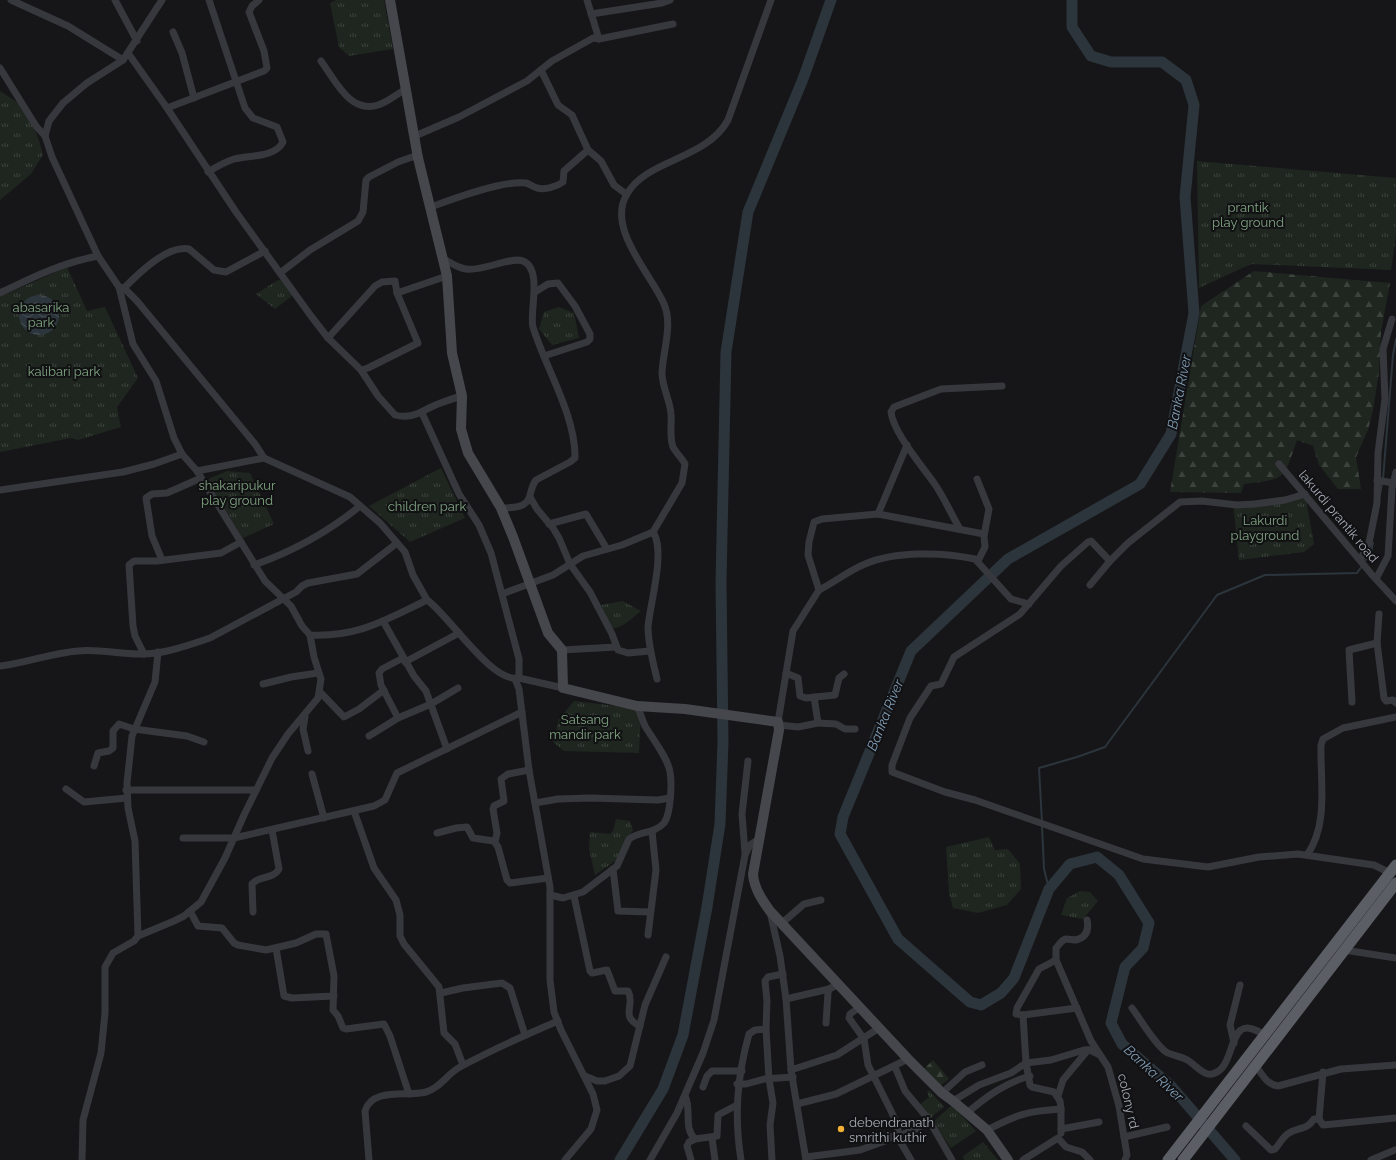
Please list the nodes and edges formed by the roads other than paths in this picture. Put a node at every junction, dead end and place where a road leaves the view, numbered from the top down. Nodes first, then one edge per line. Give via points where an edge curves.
1 (11, 0) edge
2 (115, 0) edge
3 (162, 0) edge
4 (209, 0) edge
5 (259, 0) edge
6 (390, 0) edge
7 (587, 0) edge
8 (670, 0) edge
9 (771, 0) edge
10 (591, 14) junction
11 (673, 24) dead end
12 (173, 32) dead end
13 (599, 38) junction
14 (137, 40) junction
15 (128, 53) junction
16 (123, 60) junction
17 (321, 61) dead end
18 (0, 68) edge
19 (541, 70) junction
20 (236, 82) junction
21 (406, 89) junction
22 (194, 98) junction
23 (167, 108) junction
24 (45, 136) junction
25 (415, 136) junction
26 (588, 150) junction
27 (418, 155) junction
28 (208, 172) junction
29 (626, 194) junction
30 (431, 207) junction
31 (265, 251) junction
32 (98, 256) junction
33 (444, 259) junction
34 (280, 273) junction
35 (448, 276) junction
36 (122, 288) junction
37 (534, 292) junction
38 (0, 293) edge
39 (397, 293) junction
40 (1392, 319) dead end
41 (328, 338) junction
42 (544, 356) junction
43 (361, 370) junction
44 (1002, 386) dead end
45 (462, 396) junction
46 (422, 413) junction
47 (908, 445) junction
48 (182, 454) junction
49 (264, 458) junction
50 (1279, 464) dead end
51 (197, 471) junction
52 (1396, 472) edge
53 (201, 478) junction
54 (977, 478) dead end
55 (1385, 481) junction
56 (0, 490) edge
57 (1305, 494) junction
58 (530, 497) junction
59 (360, 506) junction
60 (501, 508) junction
61 (878, 514) junction
62 (549, 524) junction
63 (960, 529) junction
64 (653, 532) junction
65 (984, 534) junction
66 (242, 542) junction
67 (397, 543) junction
68 (607, 550) junction
69 (162, 560) junction
70 (980, 561) junction
71 (1110, 561) junction
72 (1361, 561) junction
73 (570, 564) junction
74 (254, 565) junction
75 (1376, 579) junction
76 (529, 583) junction
77 (1090, 585) dead end
78 (819, 590) junction
79 (502, 594) junction
80 (283, 598) junction
81 (427, 600) junction
82 (1396, 601) edge
83 (1029, 604) junction
84 (1379, 614) dead end
85 (383, 622) junction
86 (459, 634) junction
87 (310, 635) junction
88 (1377, 643) junction
89 (616, 647) junction
90 (562, 650) junction
91 (158, 652) junction
92 (650, 652) junction
93 (144, 654) junction
94 (404, 660) junction
95 (0, 666) edge
96 (318, 673) junction
97 (786, 673) junction
98 (844, 674) dead end
99 (517, 679) junction
100 (657, 679) dead end
101 (263, 684) dead end
102 (458, 688) dead end
103 (563, 688) junction
104 (384, 690) junction
105 (320, 692) junction
106 (814, 697) junction
107 (1352, 702) dead end
108 (1396, 703) edge
109 (431, 704) junction
110 (637, 706) junction
111 (522, 712) junction
112 (306, 714) junction
113 (1396, 717) edge
114 (398, 718) junction
115 (818, 723) junction
116 (778, 724) junction
117 (134, 729) junction
118 (855, 729) dead end
119 (369, 736) dead end
120 (204, 742) dead end
121 (447, 749) junction
122 (308, 751) dead end
123 (748, 761) dead end
124 (94, 766) dead end
125 (529, 770) junction
126 (312, 774) dead end
127 (66, 789) dead end
128 (126, 790) junction
129 (256, 790) junction
130 (127, 798) junction
131 (670, 798) junction
132 (535, 803) junction
133 (354, 811) junction
134 (324, 818) junction
135 (272, 830) junction
136 (652, 831) junction
137 (437, 833) dead end
138 (183, 838) dead end
139 (234, 838) junction
140 (759, 839) junction
141 (495, 842) junction
142 (745, 855) junction
143 (1307, 855) junction
144 (1393, 869) edge
145 (613, 870) junction
146 (548, 878) junction
147 (1396, 884) edge
148 (550, 896) junction
149 (574, 896) junction
150 (821, 900) dead end
151 (190, 911) junction
152 (770, 911) junction
153 (253, 912) dead end
154 (650, 912) junction
155 (1087, 920) dead end
156 (782, 923) junction
157 (648, 935) dead end
158 (138, 936) junction
159 (276, 948) junction
160 (1344, 950) junction
161 (666, 957) dead end
162 (1396, 958) edge
163 (1056, 960) junction
164 (783, 974) junction
165 (839, 984) junction
166 (1240, 985) dead end
167 (829, 989) junction
168 (441, 993) junction
169 (334, 996) junction
170 (786, 999) junction
171 (860, 1007) junction
172 (1077, 1008) junction
173 (1132, 1008) dead end
174 (1022, 1015) junction
175 (558, 1021) junction
176 (826, 1023) dead end
177 (640, 1026) junction
178 (880, 1028) junction
179 (766, 1029) junction
180 (1264, 1034) junction
181 (525, 1035) junction
182 (864, 1039) junction
183 (1234, 1043) junction
184 (1088, 1050) junction
185 (1098, 1054) junction
186 (908, 1059) junction
187 (1026, 1063) junction
188 (463, 1065) junction
189 (982, 1065) dead end
190 (1396, 1065) edge
191 (1256, 1066) junction
192 (895, 1067) junction
193 (742, 1071) junction
194 (1323, 1072) junction
195 (792, 1073) junction
196 (585, 1076) junction
197 (873, 1076) junction
198 (1030, 1076) junction
199 (769, 1079) junction
200 (737, 1084) junction
201 (703, 1087) dead end
202 (942, 1093) junction
203 (409, 1094) junction
204 (685, 1096) junction
205 (1058, 1096) junction
206 (953, 1101) junction
207 (798, 1104) junction
208 (737, 1105) junction
209 (1061, 1109) junction
210 (967, 1113) junction
211 (1396, 1118) edge
212 (1319, 1119) junction
213 (929, 1120) junction
214 (1099, 1122) dead end
215 (1167, 1126) dead end
216 (1246, 1126) dead end
217 (1062, 1129) junction
218 (987, 1130) junction
219 (898, 1135) junction
220 (1124, 1137) junction
221 (712, 1138) junction
222 (695, 1139) junction
223 (1060, 1140) junction
224 (1395, 1150) dead end
225 (807, 1157) edge
226 (1170, 1157) edge
227 (82, 1160) edge
228 (369, 1160) edge
229 (565, 1160) edge
230 (650, 1160) edge
231 (691, 1160) edge
232 (715, 1160) edge
233 (742, 1160) edge
234 (772, 1160) edge
235 (911, 1160) edge
236 (952, 1160) edge
237 (1008, 1160) edge
238 (1023, 1160) edge
239 (1090, 1160) edge
240 (1125, 1160) edge
241 (1183, 1160) edge
242 (1371, 1160) edge

1 - 16 street via 68,26
2 - 14 street
3 - 14 street
4 - 20 street
5 - 20 street via 249,12 264,51 267,68 261,74
6 - 21 main road
7 - 10 street
8 - 10 street
9 - 29 street via 722,130 710,142 649,173
10 - 13 street
11 - 13 street
12 - 22 street via 182,53
13 - 19 street via 593,38
14 - 15 street
15 - 16 street
15 - 23 street
16 - 24 street via 87,82 63,103 49,121
17 - 21 street via 349,99 366,107 379,105
18 - 24 street
19 - 25 street via 527,81 459,117
19 - 26 street via 558,105 572,115
20 - 22 street
20 - 28 street via 248,114 277,127 282,146 258,157 236,159
21 - 25 main road
22 - 23 street
23 - 28 street
24 - 32 street via 52,157
25 - 27 main road
26 - 29 street via 601,161 614,185
26 - 30 street via 564,171 563,182 552,187 539,189 526,183 505,186 481,190
27 - 30 main road
27 - 34 street via 369,177 366,180 363,212 358,221 310,250
28 - 31 street
29 - 64 street via 622,220 625,232 666,312 668,323 663,385 670,408 673,447 686,469 682,483
30 - 33 main road
31 - 34 street
31 - 36 street via 226,272 214,270 189,249 179,249 143,269
32 - 36 street
32 - 38 street via 46,271
33 - 35 main road
33 - 37 street via 456,266 471,269 524,261 531,274
34 - 41 street
35 - 39 street
35 - 45 main road via 452,353
36 - 48 street via 133,344 156,381 174,438
36 - 49 street via 137,301
37 - 42 street via 532,324
37 - 42 street via 548,284 558,283 575,306 590,334 587,342
39 - 41 street via 395,281 382,282 375,286
39 - 43 street via 418,343
40 - 55 street via 1383,349 1385,399 1378,453
41 - 43 street
42 - 58 street via 574,436 575,458 536,480
43 - 46 street via 378,396 395,415 409,417
44 - 47 street via 941,389 894,407 892,417
45 - 46 street via 436,404
45 - 60 main road via 461,429 468,453
46 - 79 street via 459,494 485,537
47 - 61 street
47 - 63 street via 934,483
48 - 51 street
48 - 56 street via 123,472
49 - 51 street
49 - 59 street via 350,498
50 - 57 street, lakurdi prantik road
51 - 53 street
52 - 55 street
53 - 66 street
53 - 69 street via 167,493 152,494 146,498 152,536
54 - 65 street via 989,509
55 - 72 street
55 - 75 street via 1388,556
57 - 71 street via 1255,504 1180,502
57 - 72 street, lakurdi prantik road
58 - 60 street via 523,505
58 - 62 street
59 - 67 street via 380,523
59 - 74 street via 327,532 281,555
60 - 76 main road
61 - 63 street
61 - 78 street via 814,522 808,550
62 - 68 street via 586,514
62 - 73 street via 559,538
63 - 65 street
64 - 68 street
64 - 92 street via 658,544 648,626
65 - 70 street via 985,547
66 - 69 street via 221,553
66 - 74 street
67 - 80 street via 357,574 308,583
67 - 81 street via 408,558 413,575
68 - 73 street via 583,556
69 - 93 street via 134,561 128,565 133,626
70 - 78 street via 936,554 888,558 865,564
70 - 83 street via 1011,599
71 - 77 street
71 - 83 street via 1091,541 1088,542 1061,566
72 - 75 street, lakurdi prantik road
73 - 76 street via 553,575
73 - 89 street via 590,592
74 - 80 street via 265,581
75 - 82 street, lakurdi prantik road
76 - 79 street
76 - 90 main road via 548,633
78 - 97 street via 793,631
79 - 99 street via 519,659
80 - 87 street
80 - 91 street via 210,638
81 - 85 street
81 - 86 street
83 - 143 street via 1012,620 954,657 943,682 930,686 915,709 892,769 895,774 1150,860 1208,867 1279,854
84 - 88 street
85 - 87 street via 359,631
85 - 94 street
86 - 94 street
86 - 99 street via 501,674
87 - 96 street
88 - 107 street via 1349,650
88 - 108 street via 1384,698
89 - 90 street
89 - 92 street via 622,653
90 - 103 main road
91 - 93 street
91 - 117 street via 155,682
92 - 100 street
93 - 95 street via 80,651 58,653
94 - 104 street via 379,671
94 - 109 street via 426,691
96 - 101 street
96 - 105 street via 321,679
97 - 106 street via 798,678 800,696
97 - 116 street
98 - 106 street via 839,678 835,694
99 - 103 street
99 - 111 street
102 - 109 street
103 - 110 main road
104 - 105 street via 344,717
104 - 114 street
105 - 112 street
106 - 115 street
109 - 114 street
109 - 121 street
110 - 116 main road via 685,708
110 - 131 street via 670,771
111 - 121 street
111 - 125 street
112 - 122 street via 303,729
112 - 129 street via 288,734 272,758
113 - 143 street via 1343,728 1323,739 1320,820 1314,845
114 - 119 street
115 - 116 street via 798,727
115 - 118 street
116 - 140 main road
117 - 120 street via 187,736
117 - 124 street via 123,724 117,725 113,748 98,753
117 - 128 street
121 - 133 street via 397,773 387,796 381,802
123 - 142 street via 742,814
125 - 132 street
125 - 141 street via 508,774 501,779 504,801 493,809 497,833
126 - 134 street
127 - 130 street via 84,802
128 - 129 street
128 - 130 street
129 - 139 street
130 - 158 street via 135,841
131 - 132 street via 558,799
131 - 136 street via 667,819
132 - 146 street
133 - 134 street
133 - 168 street via 374,868 396,900 400,915 400,936
134 - 135 street
135 - 139 street
135 - 153 street via 279,869 277,873 252,884
136 - 145 street via 628,839 621,860
136 - 154 street via 656,870
137 - 141 street via 467,827 473,838 491,839
138 - 139 street
139 - 151 street via 201,902
140 - 142 street via 750,845
140 - 152 main road via 753,880
141 - 146 street via 510,883
142 - 204 street via 714,1020
143 - 144 street
144 - 180 highway
145 - 149 street
145 - 154 street via 618,911
146 - 148 street
147 - 160 highway
148 - 149 street
148 - 175 street via 550,980 554,1012
149 - 177 street via 590,971 592,973 607,970 615,991 628,991 630,1019
150 - 156 street via 804,904
151 - 158 street via 174,921
151 - 159 street via 198,926 222,928 238,945 266,950
152 - 156 main road
152 - 164 street
154 - 157 street
155 - 163 street via 1088,932 1076,940 1066,939 1061,942 1056,948
156 - 165 main road
158 - 227 street via 113,953 105,967 102,1040 96,1077 83,1120
159 - 169 street via 284,996
159 - 169 street via 316,934 326,934 334,976
160 - 162 street
160 - 191 highway
161 - 177 street via 645,1004
163 - 172 street, colony rd
163 - 174 street via 1044,965 1036,974 1016,1012
164 - 170 street
164 - 179 street via 768,977 765,981 768,1001
165 - 167 street
165 - 171 main road
166 - 183 street via 1230,1025
167 - 170 street
167 - 176 street
168 - 181 street via 463,988 506,985 510,988
168 - 188 street via 444,1033 455,1044
169 - 203 street via 333,1010 343,1028 384,1024
170 - 195 street
171 - 178 main road
171 - 182 street via 850,1014 850,1018
172 - 174 street
172 - 185 street, colony rd
173 - 183 street via 1166,1052 1188,1061 1206,1074 1210,1075 1221,1069 1228,1060
174 - 187 street
175 - 181 street
175 - 196 street
177 - 196 street via 633,1060 626,1071 619,1076 601,1081
178 - 182 street
178 - 186 main road
179 - 193 street via 755,1030 749,1034
179 - 199 street
180 - 183 street via 1252,1029 1242,1030
180 - 226 highway
181 - 188 street
182 - 195 street via 837,1055
182 - 197 street
184 - 185 street
184 - 187 street via 1051,1060
184 - 205 street via 1063,1080
185 - 220 street, colony rd via 1106,1063 1112,1078
186 - 192 street
186 - 202 main road
187 - 198 street
187 - 206 street
188 - 203 street via 431,1090
189 - 202 street via 965,1072
190 - 194 street
191 - 194 street via 1272,1085 1278,1086
191 - 241 highway
192 - 197 street
192 - 213 street via 905,1091
193 - 200 street
193 - 201 street via 712,1071
194 - 212 street
195 - 199 street
195 - 207 street
196 - 229 street via 596,1103 596,1118 591,1129
197 - 207 street via 836,1094
197 - 219 street via 898,1126
198 - 205 street via 1032,1087 1054,1092
198 - 210 street via 1000,1088
199 - 200 street
199 - 234 street via 773,1103 770,1125
200 - 208 street
202 - 206 main road
203 - 228 street via 383,1096 373,1099 368,1104 366,1111
204 - 222 street via 689,1105 688,1125
204 - 230 street
205 - 209 street
206 - 210 main road
207 - 225 street
208 - 221 street via 718,1115 718,1134
208 - 233 street via 737,1136
209 - 217 street
209 - 218 street via 1024,1113
210 - 218 main road
211 - 212 street via 1326,1126
212 - 216 street via 1308,1126 1291,1131 1272,1150
213 - 219 street via 901,1136
213 - 236 street
214 - 217 street
215 - 220 street
217 - 223 street
218 - 237 main road
219 - 225 street via 860,1150
219 - 235 street
220 - 240 street, colony rd via 1127,1155
221 - 222 street
221 - 232 street
222 - 231 street via 687,1146
223 - 238 street via 1054,1139
223 - 239 street via 1066,1147 1082,1152
224 - 242 street

